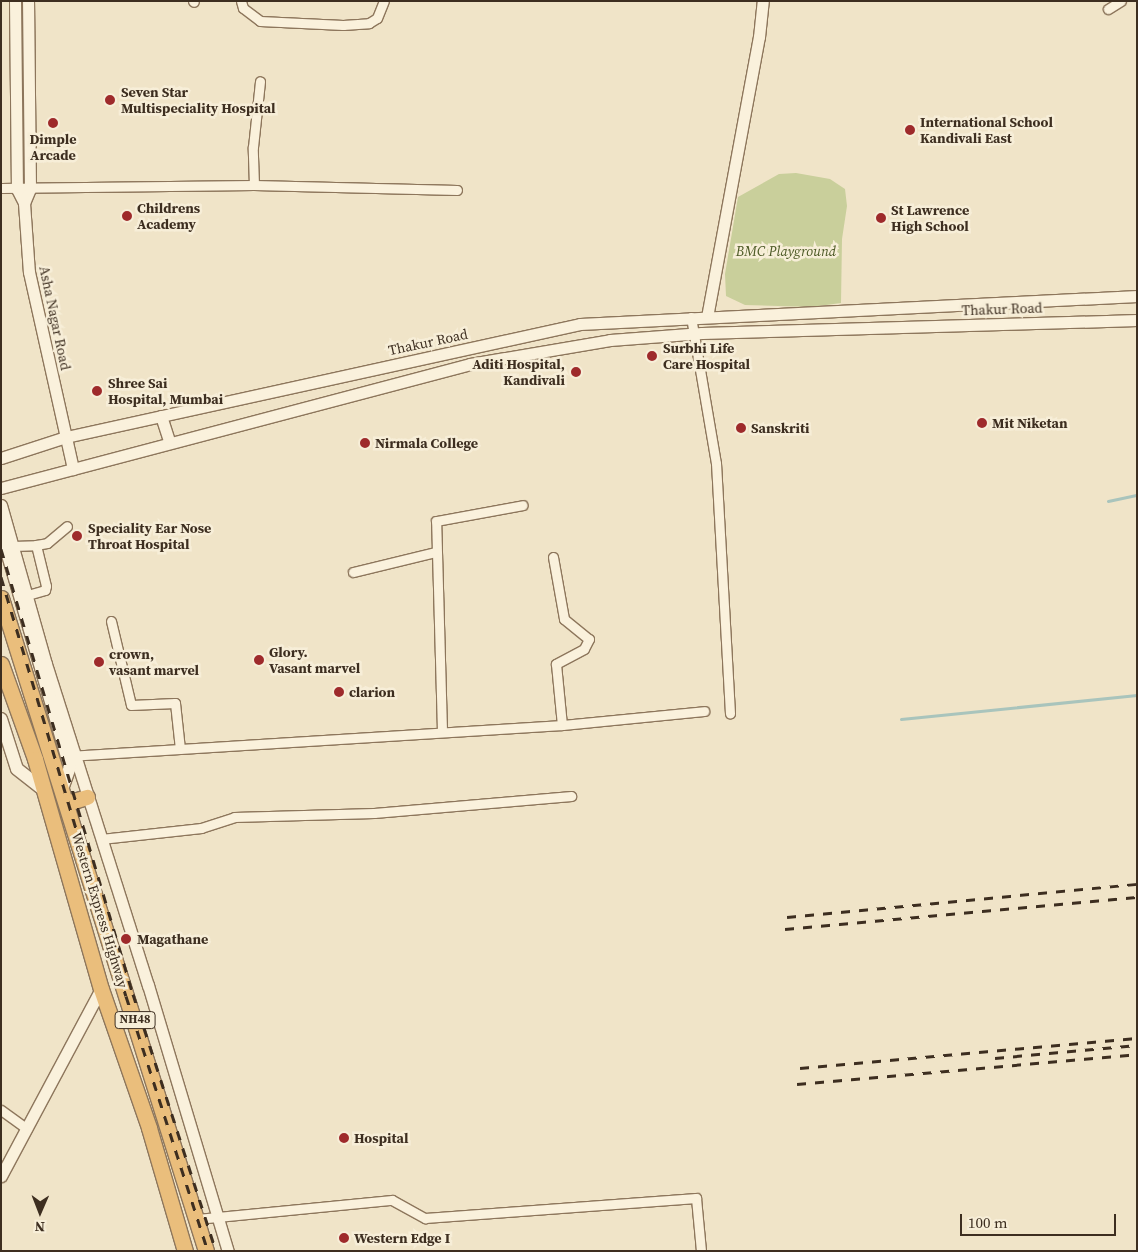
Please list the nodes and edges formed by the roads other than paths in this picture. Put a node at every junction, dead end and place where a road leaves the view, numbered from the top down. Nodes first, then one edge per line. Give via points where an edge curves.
1 (15, 1) edge
2 (28, 1) edge
3 (241, 1) edge
4 (384, 1) edge
5 (762, 1) edge
6 (1121, 1) edge
7 (1108, 9) dead end
8 (260, 81) dead end
9 (254, 185) junction
10 (1, 188) edge
11 (17, 189) junction
12 (30, 189) junction
13 (457, 190) dead end
14 (24, 203) junction
15 (1137, 296) edge
16 (869, 309) junction
17 (707, 316) junction
18 (691, 317) junction
19 (1137, 320) edge
20 (868, 328) junction
21 (709, 332) junction
22 (696, 333) junction
23 (422, 359) junction
24 (429, 375) junction
25 (161, 416) junction
26 (66, 437) junction
27 (170, 443) junction
28 (1, 458) edge
29 (73, 469) junction
30 (1, 488) edge
31 (1, 505) edge
32 (523, 505) dead end
33 (67, 526) dead end
34 (1, 531) edge
35 (36, 545) junction
36 (13, 546) junction
37 (435, 552) junction
38 (554, 557) dead end
39 (353, 572) dead end
40 (27, 595) junction
41 (1, 598) edge
42 (111, 621) dead end
43 (1, 664) edge
44 (704, 711) dead end
45 (730, 714) dead end
46 (1, 719) edge
47 (562, 725) junction
48 (442, 731) junction
49 (180, 749) junction
50 (70, 756) junction
51 (44, 791) junction
52 (64, 796) junction
53 (87, 796) junction
54 (571, 796) dead end
55 (101, 839) junction
56 (102, 989) junction
57 (1, 1110) edge
58 (27, 1130) junction
59 (1, 1176) edge
60 (216, 1217) junction
61 (197, 1219) junction
62 (185, 1251) edge
63 (206, 1251) edge
64 (228, 1251) edge
65 (702, 1251) edge

1 - 11 street, Asha Nagar Road
2 - 12 street, Asha Nagar Road
3 - 4 street via 243,8 260,21 343,25 369,23 377,18
5 - 17 street via 759,38
6 - 7 street
8 - 9 street via 253,147
9 - 12 street
9 - 13 street
10 - 11 street
11 - 12 street
11 - 14 street, Asha Nagar Road
12 - 14 street, Asha Nagar Road
14 - 26 street, Asha Nagar Road via 29,272
15 - 16 street, Thakur Road
16 - 17 street, Thakur Road
16 - 20 street
17 - 18 street, Thakur Road
17 - 21 street
18 - 22 street
18 - 23 street, Thakur Road via 580,324
19 - 20 street, Thakur Road
20 - 21 street, Thakur Road
21 - 22 street, Thakur Road
22 - 24 street, Thakur Road via 556,348
22 - 45 street via 717,473
23 - 24 street
23 - 25 street, Thakur Road
24 - 27 street, Thakur Road
25 - 26 street, Thakur Road
25 - 27 street
26 - 28 street, Thakur Road
26 - 29 street, Asha Nagar Road
27 - 29 street, Thakur Road
29 - 30 street, Thakur Road
31 - 36 street
32 - 37 street via 436,521
33 - 35 street via 47,543
34 - 50 main road
35 - 36 street
35 - 40 street via 46,586 45,590
36 - 40 street
37 - 39 street
37 - 48 street
38 - 47 street via 564,619 589,639 584,649 556,664
40 - 50 street
41 - 52 highway, Western Express Highway / NH48
42 - 49 street via 131,705 175,703
43 - 51 highway, Western Express Highway / NH48
44 - 47 street
46 - 51 main road via 17,769
47 - 48 street
48 - 49 street
49 - 50 street
50 - 52 main road
50 - 53 street
51 - 56 highway, Western Express Highway / NH48
52 - 53 highway
52 - 61 highway, Western Express Highway / NH48
53 - 55 street
54 - 55 street via 374,813 234,817 201,828
55 - 60 street via 157,1014
56 - 58 street
56 - 62 highway, Western Express Highway / NH48
57 - 58 street
58 - 59 street
60 - 61 street
60 - 64 street
60 - 65 street via 392,1200 425,1218 696,1198
61 - 63 highway, Western Express Highway / NH48

